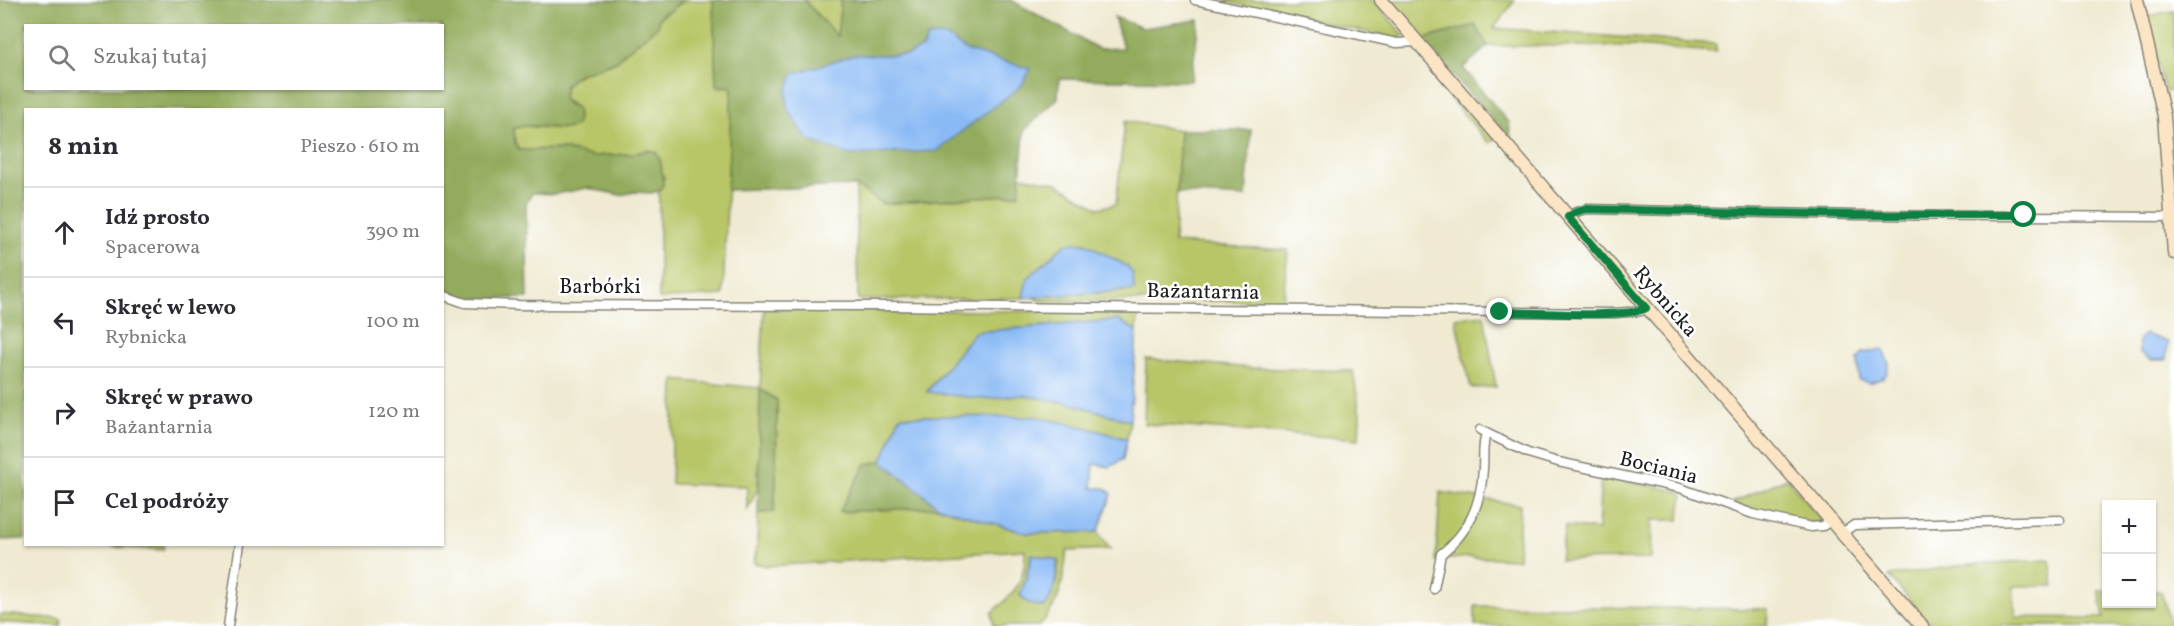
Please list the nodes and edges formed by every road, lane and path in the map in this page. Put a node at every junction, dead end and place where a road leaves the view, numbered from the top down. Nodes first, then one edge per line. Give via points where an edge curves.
1 (1194, 0) edge
2 (1381, 0) edge
3 (2138, 0) edge
4 (1417, 42) junction
5 (2171, 153) edge
6 (1568, 217) junction
7 (2171, 218) junction
8 (2174, 253) edge
9 (444, 296) edge
10 (759, 307) joint
11 (1646, 308) junction
12 (1831, 520) junction
13 (2060, 520) dead end
14 (1842, 533) junction
15 (240, 546) edge
16 (1434, 589) dead end
17 (228, 626) edge
18 (1922, 626) edge

1 - 4 street via 1397,43
2 - 4 main road, Rybnicka
3 - 5 main road
4 - 6 main road, Rybnicka
5 - 7 main road
6 - 7 street via 1587,209
6 - 11 main road, Rybnicka
7 - 8 main road
9 - 10 street, Barbórki via 465,303 519,305
10 - 11 street, Bażantarnia via 1615,314
11 - 12 main road, Rybnicka
12 - 14 main road, Rybnicka
12 - 16 street, Bociania via 1823,526 1811,527 1753,514 1680,488 1528,453 1483,431 1480,492 1467,528 1441,554
13 - 14 street via 1854,525
14 - 18 main road, Rybnicka
15 - 17 street

